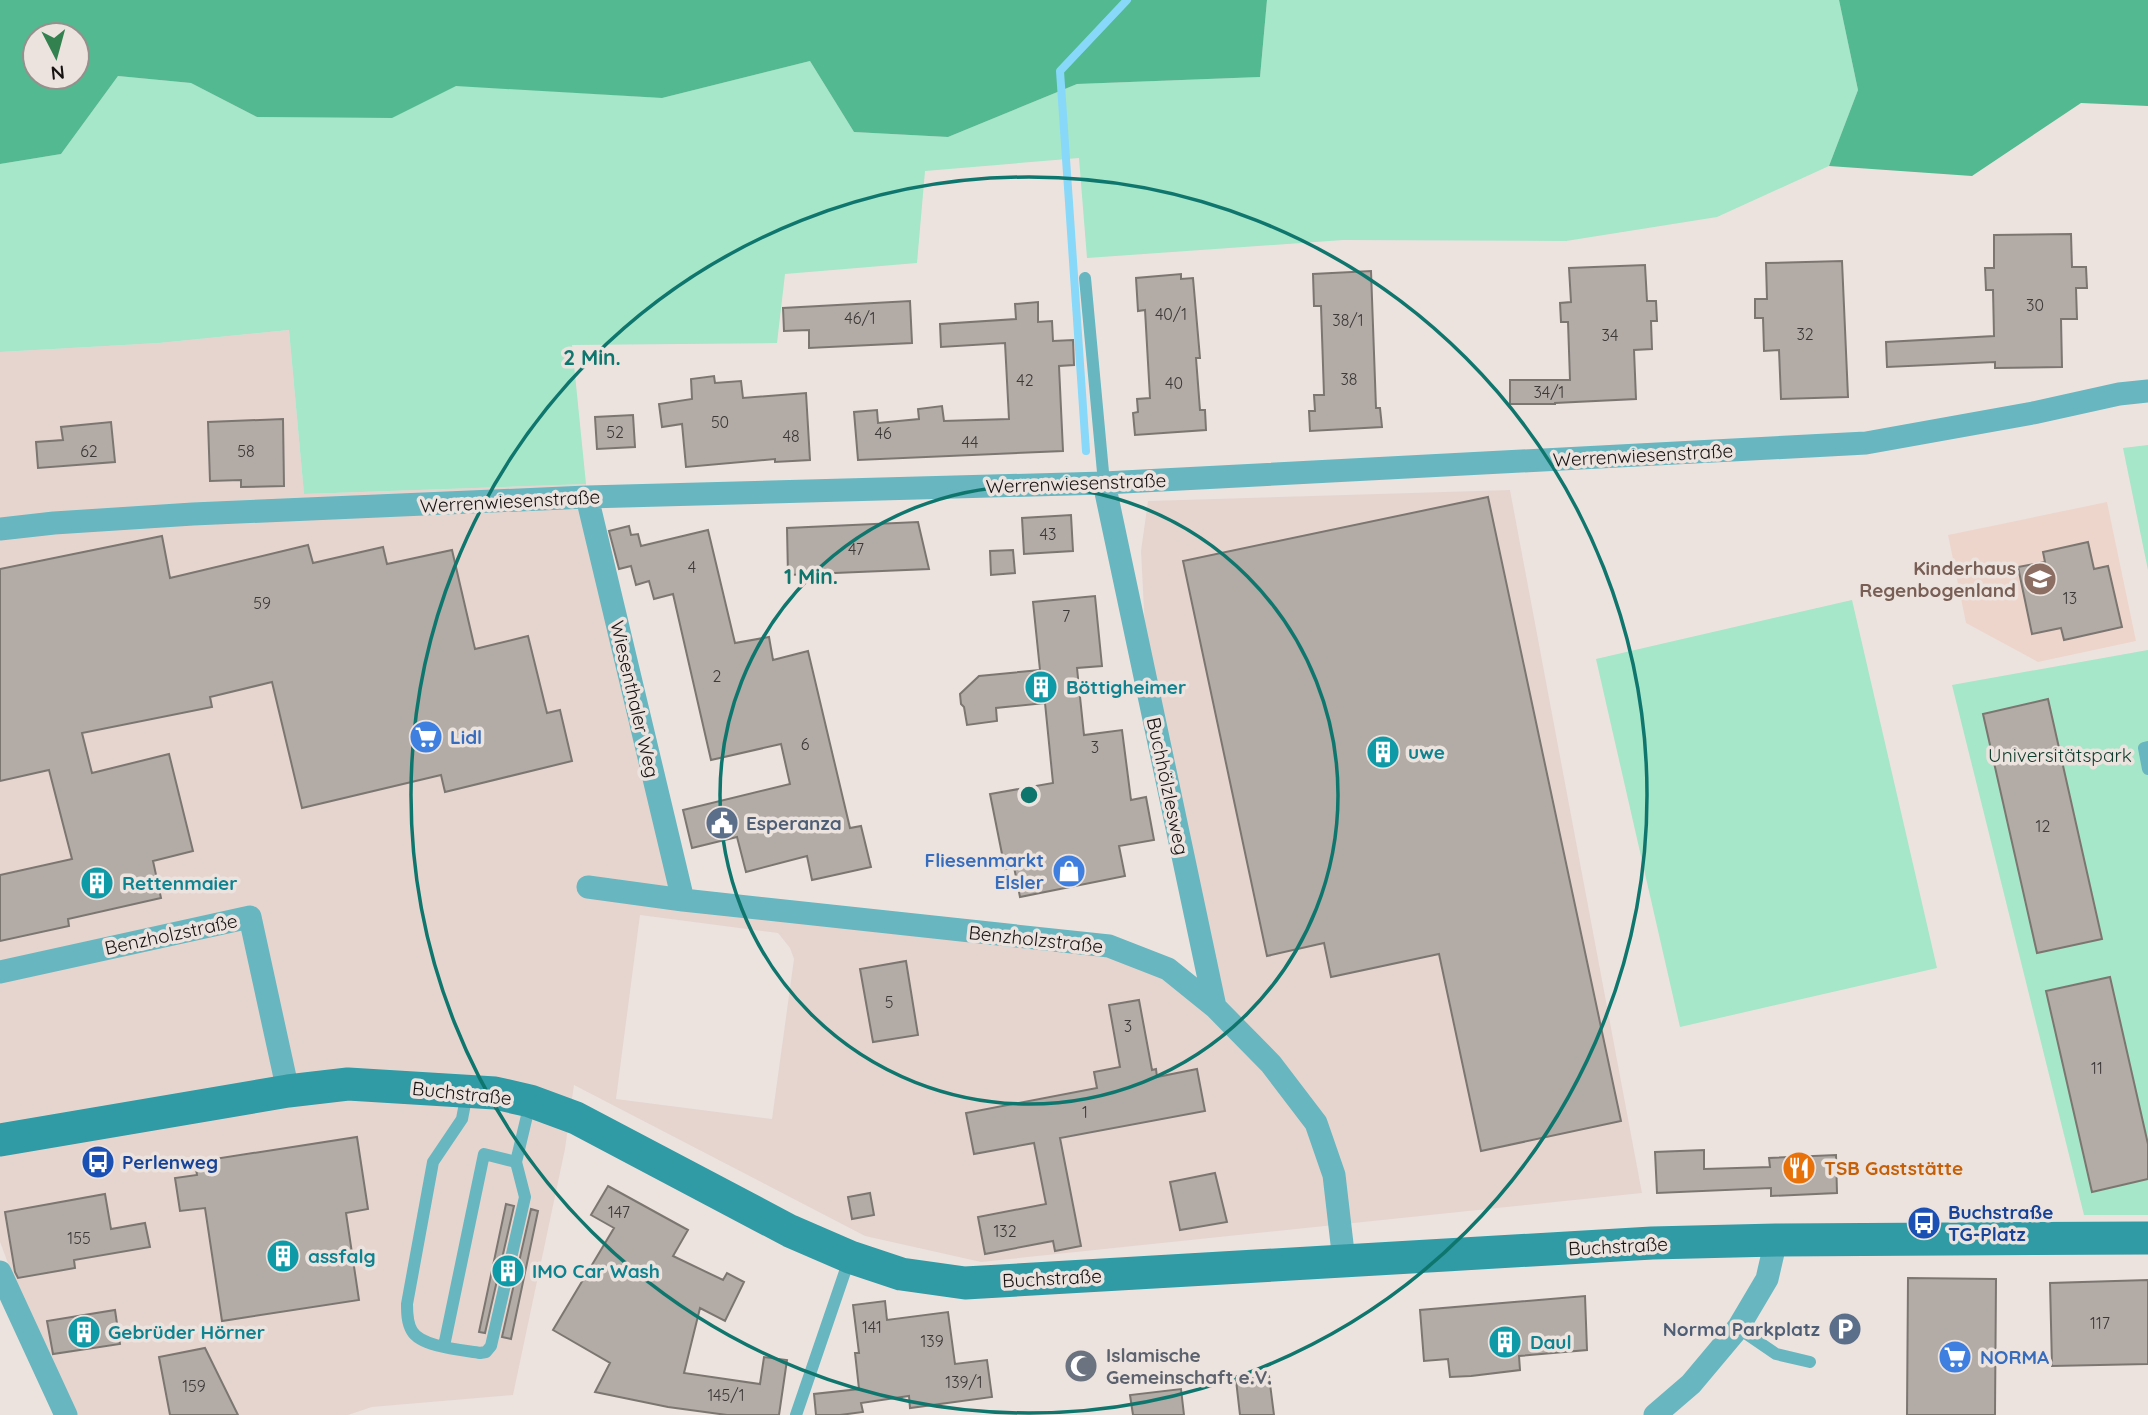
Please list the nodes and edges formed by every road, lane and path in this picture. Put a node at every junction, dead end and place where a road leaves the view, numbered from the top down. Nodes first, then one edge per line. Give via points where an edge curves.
1 (1085, 278) dead end
2 (2148, 391) edge
3 (1104, 483) junction
4 (587, 497) junction
5 (0, 529) edge
6 (2148, 747) edge
7 (2148, 769) edge
8 (588, 887) dead end
9 (683, 900) junction
10 (0, 972) edge
11 (1215, 1007) junction
12 (468, 1090) junction
13 (288, 1091) junction
14 (530, 1101) junction
15 (0, 1140) edge
16 (516, 1162) junction
17 (2148, 1238) edge
18 (1776, 1240) junction
19 (853, 1250) junction
20 (1344, 1261) junction
21 (0, 1272) edge
22 (1738, 1328) junction
23 (444, 1346) junction
24 (1810, 1362) dead end
25 (66, 1415) edge
26 (796, 1415) edge
27 (1655, 1415) edge

1 - 3 lane
2 - 3 street, Werrenwiesenstraße via 1866,443
3 - 4 street, Werrenwiesenstraße
3 - 11 street, Buchhölzlesweg
4 - 5 street, Werrenwiesenstraße via 193,514
4 - 9 street, Wiesenthaler Weg
6 - 7 lane via 2144,748
8 - 9 street, Benzholzstraße
9 - 11 street, Benzholzstraße via 1109,946 1168,969
10 - 13 street, Benzholzstraße via 250,917
11 - 20 street, Benzholzstraße via 1271,1064 1316,1123 1334,1175
12 - 13 street, Buchstraße via 348,1084
12 - 14 street, Buchstraße
12 - 23 lane via 462,1119 433,1163 407,1304 412,1331 422,1342
13 - 15 street, Buchstraße
14 - 16 lane
14 - 19 street, Buchstraße via 596,1127 790,1231
16 - 23 lane via 484,1154
16 - 23 lane via 525,1197 491,1346 480,1353
17 - 18 street, Buchstraße
18 - 20 street, Buchstraße
18 - 22 street via 1767,1279
19 - 20 street, Buchstraße via 901,1274 965,1283
19 - 26 lane
21 - 25 street
22 - 24 lane via 1776,1354
22 - 27 street via 1691,1384

